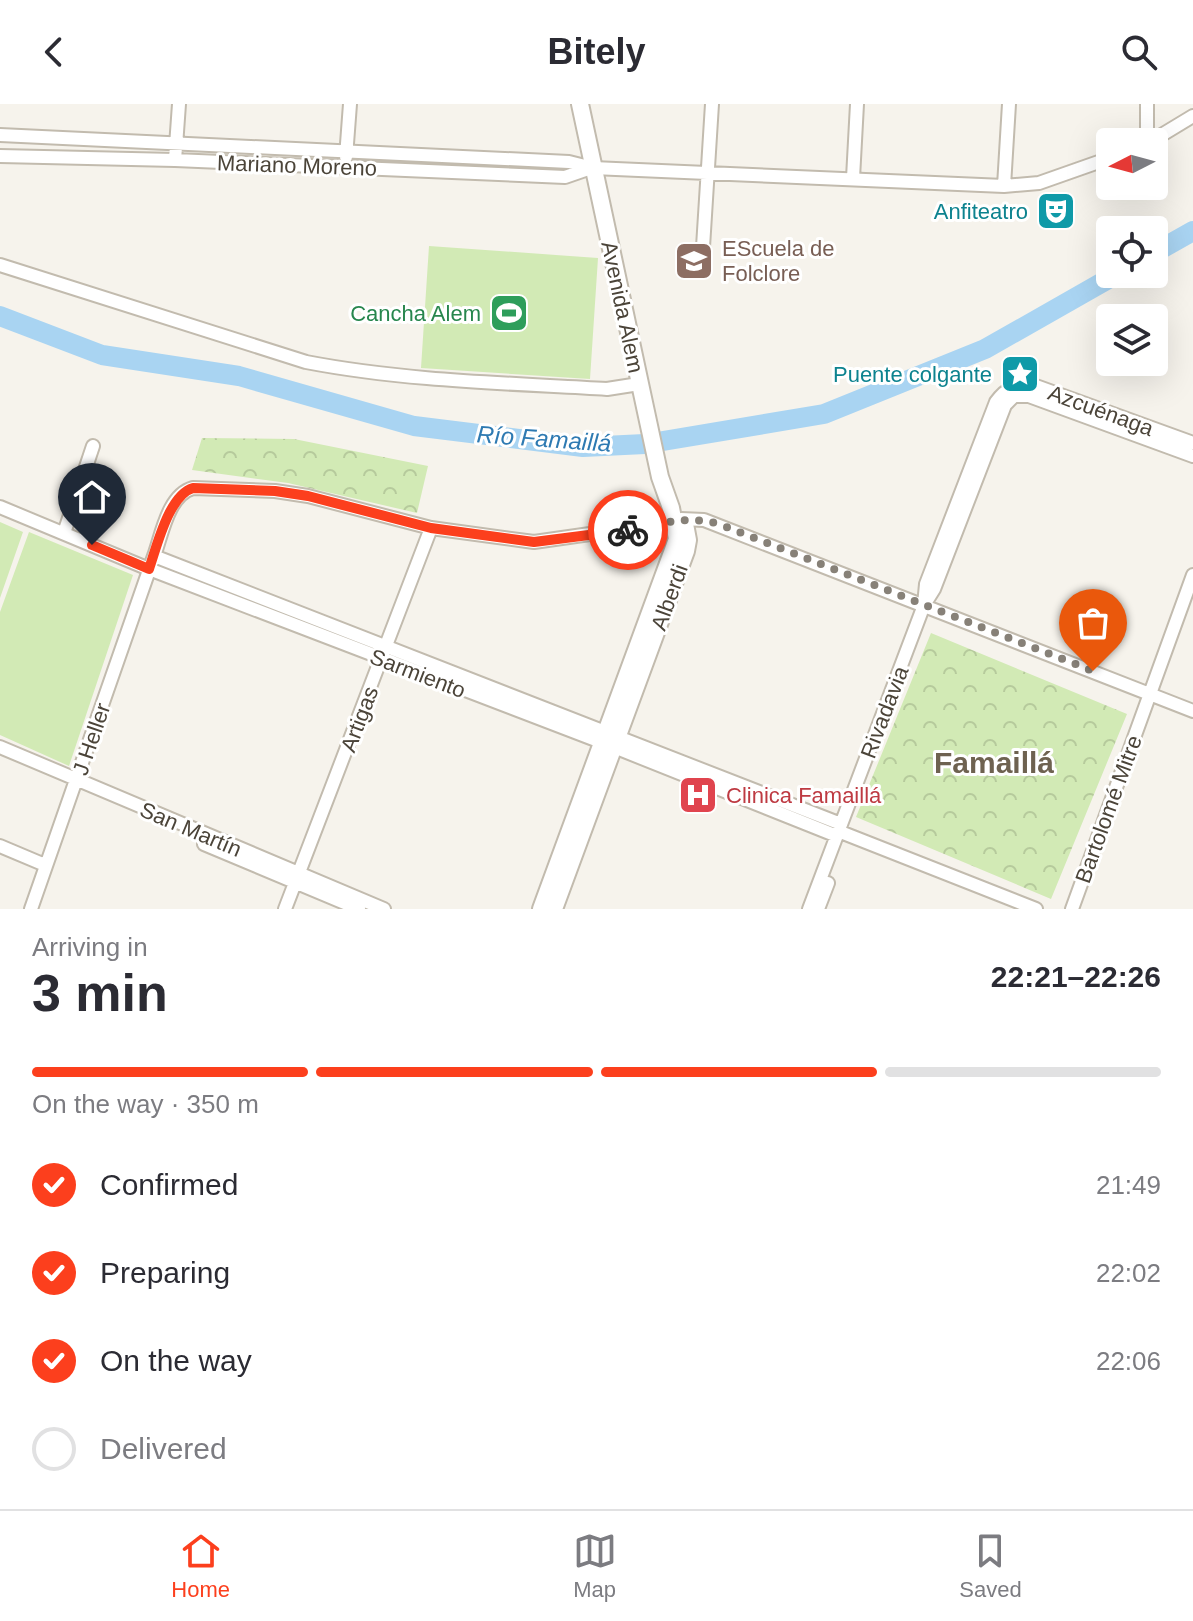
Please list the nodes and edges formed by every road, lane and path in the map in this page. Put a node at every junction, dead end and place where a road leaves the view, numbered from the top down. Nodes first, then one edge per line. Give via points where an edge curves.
1 (179, 104) edge
2 (350, 104) edge
3 (580, 104) edge
4 (712, 104) edge
5 (857, 104) edge
6 (1009, 104) edge
7 (1147, 104) edge
8 (1193, 116) edge
9 (1148, 128) edge
10 (1168, 130) edge
11 (0, 135) edge
12 (176, 142) junction
13 (347, 151) junction
14 (0, 156) edge
15 (175, 160) junction
16 (1096, 163) edge
17 (346, 167) junction
18 (593, 168) junction
19 (708, 171) junction
20 (853, 178) junction
21 (1004, 186) junction
22 (703, 247) dead end
23 (0, 265) edge
24 (640, 388) junction
25 (1012, 392) junction
26 (1193, 443) edge
27 (93, 446) dead end
28 (1193, 456) edge
29 (0, 507) edge
30 (675, 516) junction
31 (431, 528) junction
32 (64, 533) junction
33 (151, 562) junction
34 (1193, 575) edge
35 (924, 605) junction
36 (384, 654) junction
37 (1149, 693) junction
38 (1193, 711) edge
39 (610, 739) junction
40 (0, 747) edge
41 (0, 754) edge
42 (76, 784) junction
43 (841, 832) junction
44 (0, 846) edge
45 (45, 865) junction
46 (297, 879) junction
47 (31, 909) edge
48 (285, 909) edge
49 (359, 909) edge
50 (384, 909) edge
51 (541, 909) edge
52 (554, 909) edge
53 (809, 909) edge
54 (818, 909) edge
55 (1036, 909) edge
56 (1072, 909) edge

1 - 12 street
2 - 13 street
3 - 18 street, Avenida Alem
4 - 19 street
5 - 20 street
6 - 21 street
7 - 9 street
8 - 10 street
11 - 12 street, Mariano Moreno
12 - 13 street, Mariano Moreno
12 - 15 street
13 - 17 street
13 - 18 street, Mariano Moreno via 569,162
14 - 15 street, Mariano Moreno
15 - 17 street, Mariano Moreno
16 - 21 street, Mariano Moreno via 1039,183
17 - 18 street, Mariano Moreno via 565,177
18 - 19 street, Mariano Moreno
18 - 24 street, Avenida Alem
19 - 20 street, Mariano Moreno
19 - 22 street
20 - 21 street, Mariano Moreno
23 - 24 street via 306,362 389,376
24 - 30 street, Avenida Alem via 660,477
25 - 26 street, Azcuénaga via 1016,385 1033,385
25 - 28 street, Azcuénaga
25 - 35 street, Rivadavia
27 - 32 street
29 - 32 street, Sarmiento
30 - 31 street, J Heller via 534,542
30 - 35 street, J Heller via 719,524
30 - 39 street, Alberdi via 674,551
31 - 33 street, J Heller via 308,496 193,488 175,500
31 - 36 street, Artigas
32 - 33 street, Sarmiento
33 - 36 street, Sarmiento
33 - 42 street, J Heller
34 - 37 street, Bartolomé Mitre
35 - 37 street, J Heller
35 - 43 street, Rivadavia
36 - 39 street, Sarmiento
36 - 46 street, Artigas
37 - 38 street, J Heller
37 - 56 street, Bartolomé Mitre
39 - 43 street, Sarmiento
39 - 51 street, Alberdi
39 - 52 street, Alberdi
40 - 42 street, San Martín
41 - 42 street, San Martín
42 - 45 street, J Heller
42 - 46 street, San Martín
43 - 53 street, Rivadavia
43 - 54 street, Rivadavia
43 - 55 street, Sarmiento
44 - 45 street
45 - 47 street, J Heller
46 - 48 street, Artigas
46 - 49 street, San Martín
46 - 50 street, San Martín

